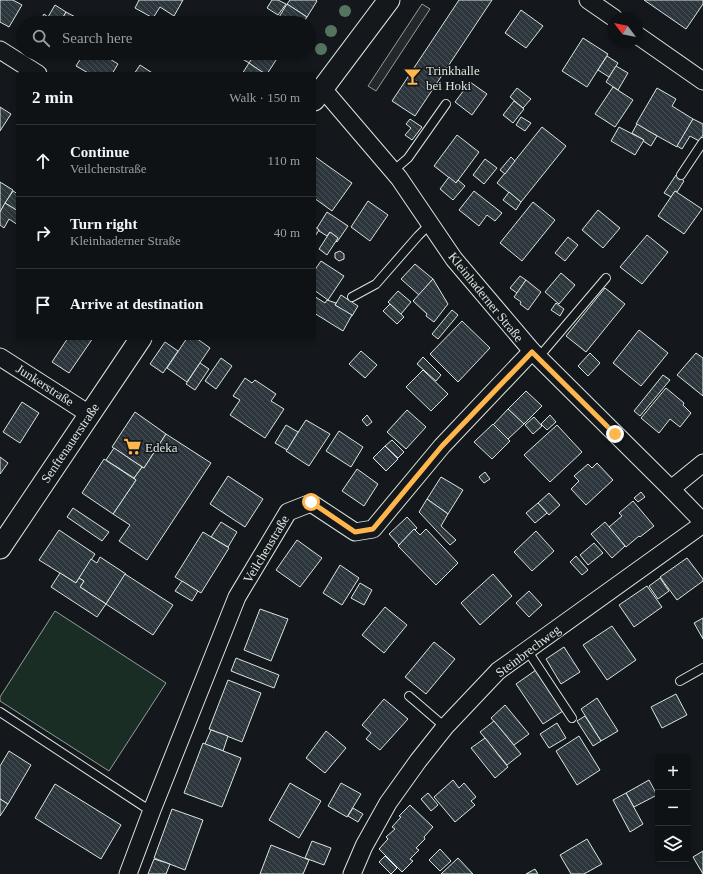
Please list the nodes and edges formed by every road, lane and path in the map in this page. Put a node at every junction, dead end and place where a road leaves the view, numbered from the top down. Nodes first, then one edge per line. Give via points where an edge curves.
1 (389, 0) edge
2 (588, 0) edge
3 (607, 13) edge
4 (643, 38) edge
5 (0, 50) edge
6 (35, 72) edge
7 (703, 81) edge
8 (318, 95) edge
9 (446, 104) dead end
10 (703, 142) edge
11 (393, 170) junction
12 (681, 176) dead end
13 (430, 224) junction
14 (606, 278) dead end
15 (352, 297) dead end
16 (140, 340) edge
17 (535, 355) junction
18 (0, 357) edge
19 (89, 414) junction
20 (703, 463) edge
21 (671, 489) junction
22 (703, 523) edge
23 (0, 548) edge
24 (527, 650) junction
25 (703, 668) edge
26 (680, 681) dead end
27 (409, 696) dead end
28 (0, 712) edge
29 (572, 718) dead end
30 (445, 727) junction
31 (152, 810) junction
32 (128, 874) edge
33 (352, 874) edge

1 - 8 street
2 - 3 street
4 - 7 street
5 - 6 street
8 - 11 street, Kleinhaderner Straße
9 - 11 lane via 408,158
10 - 12 lane
11 - 13 street, Kleinhaderner Straße
13 - 15 lane via 376,284
13 - 17 street, Kleinhaderner Straße via 454,259
14 - 17 lane
16 - 19 street, Senftenauerstraße
17 - 21 street, Kleinhaderner Straße
17 - 31 street, Veilchenstraße via 442,446 373,529 355,532 311,502 288,512 237,597
18 - 19 street, Junkerstraße
19 - 23 street, Senftenauerstraße
20 - 21 street
21 - 22 street, Kleinhaderner Straße
22 - 24 street, Steinbrechweg
24 - 29 lane
24 - 30 street, Steinbrechweg via 498,671
25 - 26 lane
27 - 30 lane
28 - 31 lane
30 - 33 street, Steinbrechweg via 388,803
31 - 32 street, Veilchenstraße

